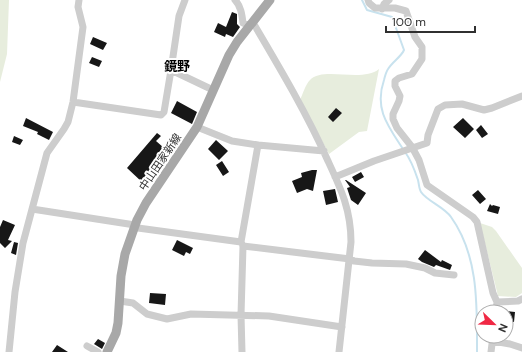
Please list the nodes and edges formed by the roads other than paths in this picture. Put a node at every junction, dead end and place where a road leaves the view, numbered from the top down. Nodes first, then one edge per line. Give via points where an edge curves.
1 (79, 0) edge
2 (185, 0) edge
3 (235, 0) edge
4 (270, 0) edge
5 (368, 0) edge
6 (388, 0) edge
7 (382, 8) junction
8 (250, 25) junction
9 (171, 70) junction
10 (213, 90) junction
11 (522, 96) edge
12 (73, 102) junction
13 (197, 127) junction
14 (258, 146) junction
15 (412, 147) junction
16 (324, 151) junction
17 (336, 177) junction
18 (32, 209) junction
19 (135, 225) junction
20 (242, 244) junction
21 (350, 259) junction
22 (454, 274) dead end
23 (522, 299) edge
24 (120, 300) junction
25 (497, 302) joint
26 (241, 315) junction
27 (342, 327) junction
28 (510, 344) edge
29 (87, 346) dead end
30 (522, 348) edge
31 (9, 352) edge
32 (98, 352) edge
33 (107, 352) edge
34 (242, 352) edge
35 (340, 352) edge

1 - 12 street via 78,7 83,27
2 - 9 street via 179,16
3 - 8 street via 242,12 243,23
4 - 8 main road, 中山田家新線
5 - 7 street via 375,8
6 - 7 street
7 - 15 street via 406,11 415,37 422,47 422,59 412,74 395,81 400,96 393,119
8 - 10 main road, 中山田家新線 via 229,55
8 - 16 street via 255,26
9 - 10 street
9 - 12 street via 164,112 161,115
10 - 13 main road, 中山田家新線
11 - 15 street via 484,110 462,104 445,105 438,109 428,135 428,143
12 - 18 street via 68,122 48,153
13 - 14 street via 232,142
13 - 19 main road, 中山田家新線 via 146,203
14 - 16 street
14 - 20 street
15 - 17 street
15 - 25 street via 427,185 477,222
16 - 17 street
17 - 21 street via 351,226
18 - 19 street
18 - 31 street via 15,292
19 - 20 street via 138,228
19 - 24 main road, 中山田家新線 via 124,254
20 - 21 street
20 - 26 street
21 - 22 street via 372,263 406,264 426,268 435,273
21 - 27 street
23 - 25 street
24 - 26 street via 133,303 147,314 167,319 191,314
24 - 33 main road, 中山田家新線 via 117,328
26 - 27 street via 269,316
26 - 34 street
27 - 35 street
28 - 30 street
29 - 32 street

